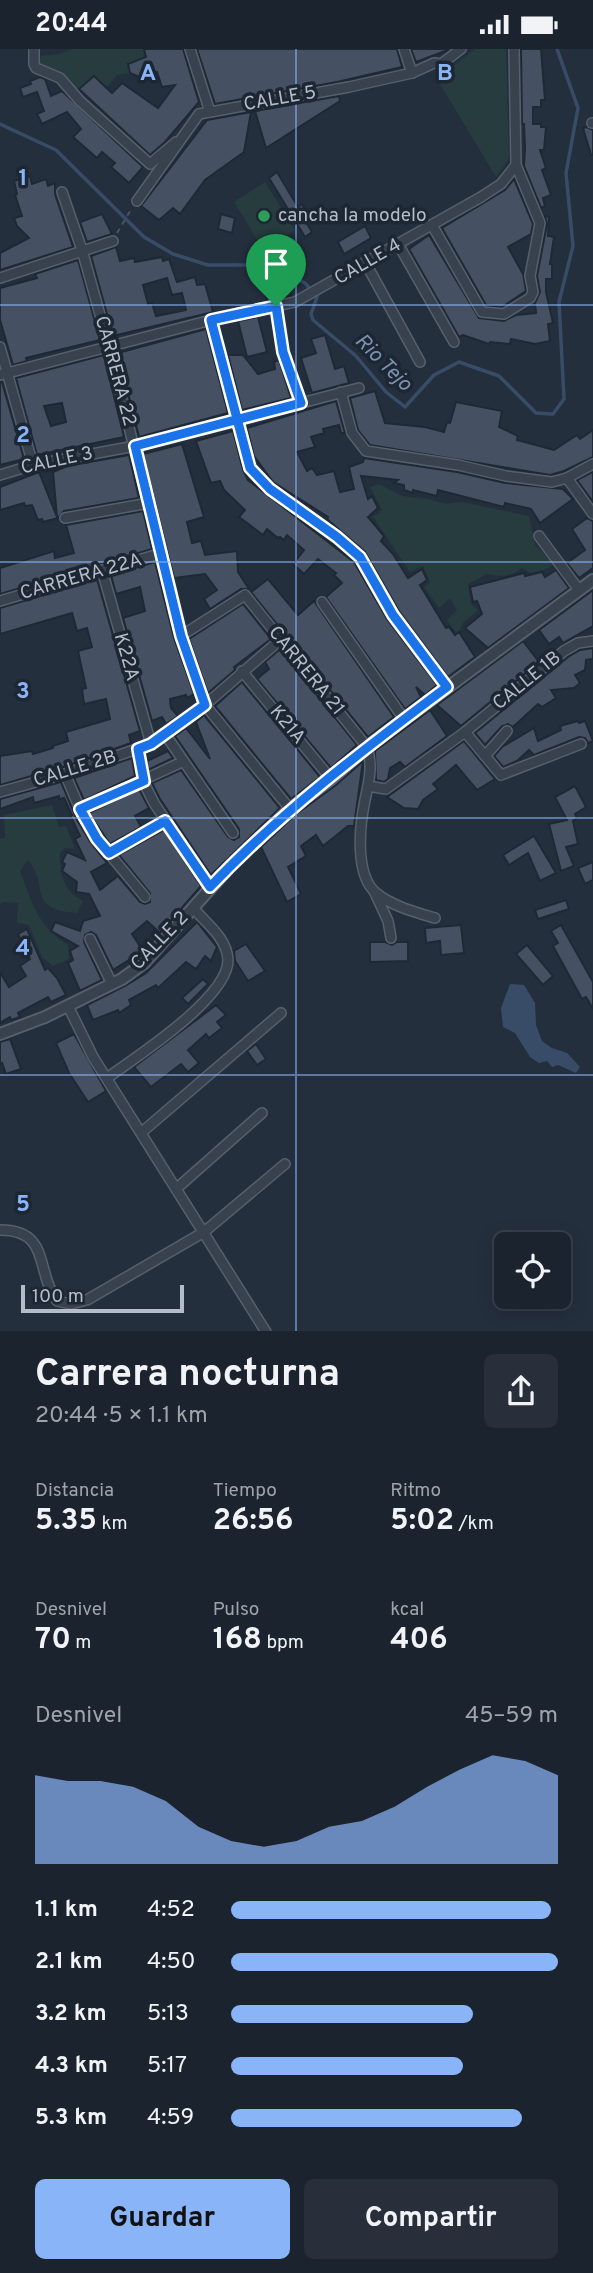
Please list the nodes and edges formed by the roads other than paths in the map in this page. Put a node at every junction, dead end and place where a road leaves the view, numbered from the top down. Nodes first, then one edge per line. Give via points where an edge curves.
1 (34, 49) edge
2 (190, 49) edge
3 (404, 49) edge
4 (461, 49) edge
5 (514, 49) edge
6 (412, 73) junction
7 (210, 112) junction
8 (179, 140) junction
9 (516, 165) junction
10 (62, 193) dead end
11 (136, 201) road end
12 (432, 225) junction
13 (113, 241) road end
14 (398, 244) junction
15 (82, 250) junction
16 (365, 262) junction
17 (0, 278) edge
18 (276, 306) junction
19 (211, 320) junction
20 (454, 342) dead end
21 (0, 347) edge
22 (109, 347) junction
23 (420, 362) dead end
24 (4, 374) edge
25 (359, 388) dead end
26 (341, 392) junction
27 (301, 403) junction
28 (236, 419) junction
29 (135, 446) junction
30 (593, 464) edge
31 (33, 465) junction
32 (0, 475) edge
33 (567, 478) junction
34 (149, 503) junction
35 (593, 514) edge
36 (65, 518) dead end
37 (539, 536) dead end
38 (162, 554) junction
39 (102, 570) junction
40 (593, 580) edge
41 (579, 590) junction
42 (0, 601) edge
43 (323, 603) dead end
44 (181, 636) junction
45 (280, 640) junction
46 (593, 641) edge
47 (242, 671) junction
48 (447, 687) junction
49 (205, 705) junction
50 (404, 719) junction
51 (507, 731) dead end
52 (465, 732) junction
53 (165, 734) junction
54 (151, 744) junction
55 (581, 744) dead end
56 (367, 747) junction
57 (138, 749) junction
58 (485, 756) junction
59 (182, 761) junction
60 (65, 774) junction
61 (331, 779) junction
62 (144, 781) junction
63 (368, 786) junction
64 (0, 792) edge
65 (80, 809) junction
66 (290, 809) junction
67 (165, 821) junction
68 (233, 833) dead end
69 (109, 853) junction
70 (210, 887) junction
71 (374, 891) junction
72 (145, 897) dead end
73 (193, 908) junction
74 (435, 918) dead end
75 (391, 938) dead end
76 (90, 939) dead end
77 (112, 984) junction
78 (68, 1006) junction
79 (281, 1013) dead end
80 (0, 1034) edge
81 (107, 1078) junction
82 (262, 1114) dead end
83 (142, 1132) junction
84 (285, 1164) dead end
85 (176, 1189) junction
86 (0, 1230) edge
87 (204, 1233) junction
88 (265, 1331) edge

1 - 8 street via 37,68 60,78 150,164
2 - 7 street
3 - 6 street
4 - 6 street, CALLE 5 via 441,64
5 - 9 street
6 - 7 street, CALLE 5
7 - 8 street, CALLE 5 via 199,114
8 - 11 street, CALLE 5
9 - 12 street, CALLE 4 via 501,184
9 - 12 street via 540,223 530,298 503,314 482,312
10 - 15 street, CARRERA 22
12 - 14 street, CALLE 4
13 - 15 street
14 - 16 street, CALLE 4
14 - 20 street
15 - 17 street
15 - 22 street, CARRERA 22
16 - 18 street, CALLE 4 via 295,302
16 - 23 street
18 - 19 street, CALLE 4
18 - 27 street via 283,352
19 - 22 street, CALLE 4
19 - 28 street
21 - 24 street
22 - 24 street, CALLE 4
22 - 29 street, CARRERA 22
24 - 31 street
25 - 26 street, CALLE 3
26 - 27 street, CALLE 3
26 - 33 street via 352,433 366,451 530,480
27 - 28 street, CALLE 3
28 - 29 street, CALLE 3
28 - 48 street via 250,468 270,489 360,557 393,615
29 - 31 street, CALLE 3
29 - 34 street, CARRERA 22
30 - 33 street
31 - 32 street, CALLE 3
33 - 35 street
34 - 36 street
34 - 38 street, CARRERA 22
37 - 41 street
38 - 39 street, CARRERA 22A
38 - 44 street, CARRERA 22
39 - 42 street, CARRERA 22A
39 - 54 street, K22A
40 - 41 street, CALLE 2
41 - 48 street, CALLE 2
43 - 50 street
44 - 45 street, CARRERA 21 via 245,595
44 - 49 street, CARRERA 22
45 - 47 street, CALLE 2B
45 - 56 street, CARRERA 21
46 - 52 street, CALLE 1B via 564,650
47 - 49 street, CALLE 2B
47 - 61 street, K21A
48 - 50 street, CALLE 2
49 - 53 street, CALLE 2B
49 - 66 street, CARRERA 22
50 - 56 street, CALLE 2
51 - 58 street
52 - 58 street
52 - 63 street via 386,789
53 - 54 street, CALLE 2B
53 - 59 street
54 - 57 street, CALLE 2B
55 - 58 street via 502,775
56 - 61 street, CALLE 2
56 - 63 street via 371,759
57 - 60 street, CALLE 2B
57 - 62 street
59 - 62 street, CALLE 2B
59 - 68 street
60 - 64 street, CALLE 2B
60 - 65 street
61 - 66 street, CALLE 2
62 - 65 street, CALLE 2B
62 - 67 street
63 - 71 street via 361,857
65 - 69 street
66 - 70 street, CALLE 2
67 - 69 street
67 - 70 street
69 - 72 street
70 - 73 street, CALLE 2
71 - 74 street via 396,905
71 - 75 street
73 - 77 street, CALLE 2 via 144,963
73 - 81 street via 223,940 228,961 225,971 190,1017
76 - 77 street
77 - 78 street, CALLE 2
78 - 80 street, CALLE 2
78 - 81 street
79 - 83 street
81 - 83 street
82 - 85 street
83 - 85 street
84 - 87 street
85 - 87 street
86 - 87 street via 29,1237 40,1254 48,1289 57,1301 71,1304 88,1300
87 - 88 street

